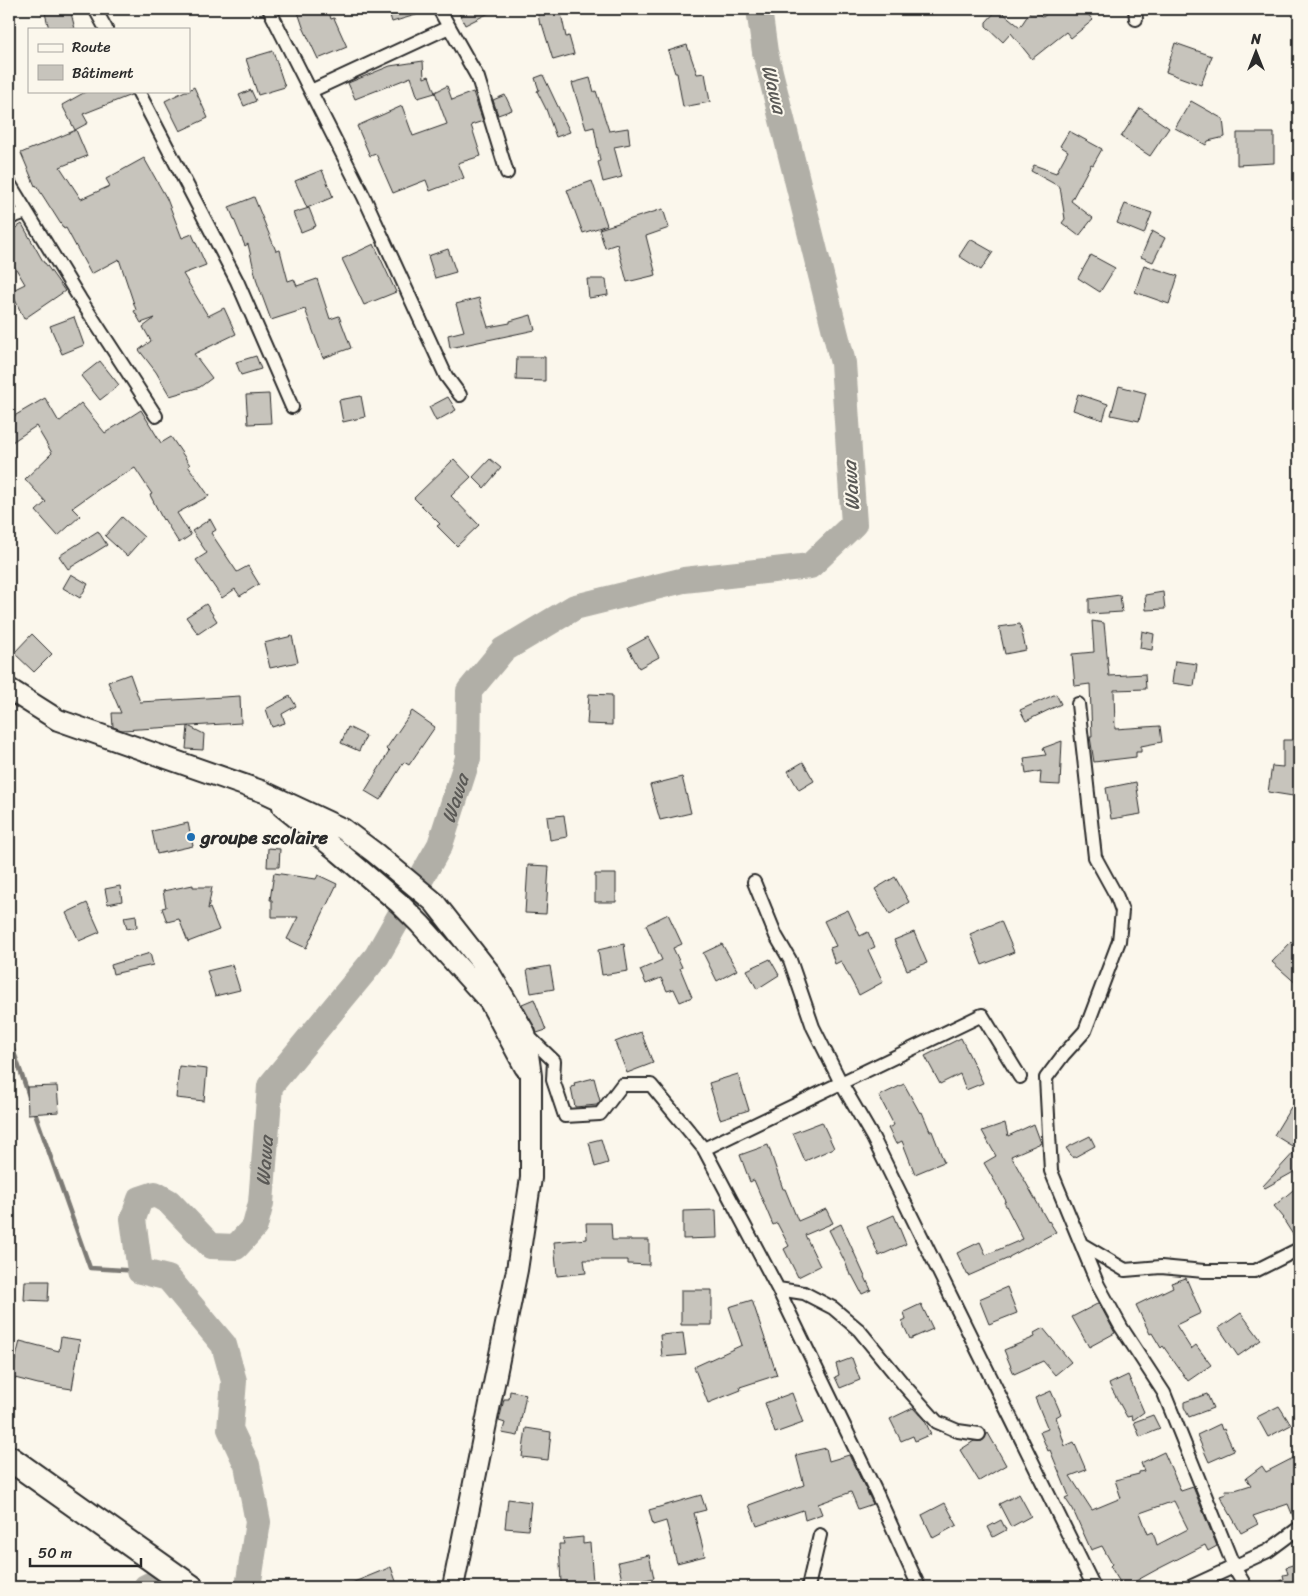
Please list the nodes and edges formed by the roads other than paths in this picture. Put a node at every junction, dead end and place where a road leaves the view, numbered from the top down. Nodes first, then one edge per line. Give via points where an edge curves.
1 (95, 9) edge
2 (270, 9) edge
3 (439, 9) edge
4 (449, 27) junction
5 (105, 28) edge
6 (311, 91) junction
7 (139, 92) edge
8 (507, 173) dead end
9 (9, 183) edge
10 (26, 212) junction
11 (9, 218) edge
12 (460, 396) dead end
13 (292, 407) dead end
14 (156, 416) dead end
15 (9, 689) edge
16 (1078, 704) dead end
17 (264, 792) junction
18 (754, 882) dead end
19 (525, 1033) junction
20 (531, 1076) junction
21 (1020, 1077) dead end
22 (841, 1082) junction
23 (704, 1149) junction
24 (1081, 1244) junction
25 (1299, 1250) edge
26 (778, 1289) junction
27 (979, 1434) dead end
28 (9, 1458) edge
29 (1299, 1528) edge
30 (820, 1535) dead end
31 (1234, 1567) junction
32 (191, 1587) edge
33 (453, 1587) edge
34 (808, 1587) edge
35 (919, 1587) edge
36 (1094, 1587) edge
37 (1190, 1587) edge
38 (1246, 1587) edge

1 - 5 street
2 - 6 street
3 - 4 street
4 - 6 street
4 - 8 street via 478,78
6 - 12 street via 364,197 446,376
7 - 13 street via 237,281
9 - 10 street
10 - 11 street
10 - 14 street
15 - 17 main road via 58,720
16 - 24 street via 1095,858 1122,911 1119,941 1085,1031 1046,1078 1051,1171
17 - 19 main road via 343,829 434,902 489,972
17 - 20 main road via 339,852 420,924 490,1002
18 - 22 street via 776,936 790,960 813,1026
19 - 20 main road
19 - 23 street via 554,1061 553,1080 565,1116 600,1114 622,1085 651,1085
20 - 33 main road via 529,1196
21 - 22 street via 982,1015
22 - 23 street
22 - 36 street via 873,1138
23 - 26 street
24 - 25 street via 1125,1270 1161,1267 1255,1271
24 - 31 street via 1098,1285 1164,1393
26 - 27 street via 804,1293 833,1308 859,1330 937,1422 958,1431
26 - 35 street
28 - 32 highway
29 - 31 street via 1268,1551
30 - 34 street
31 - 37 street
31 - 38 street

